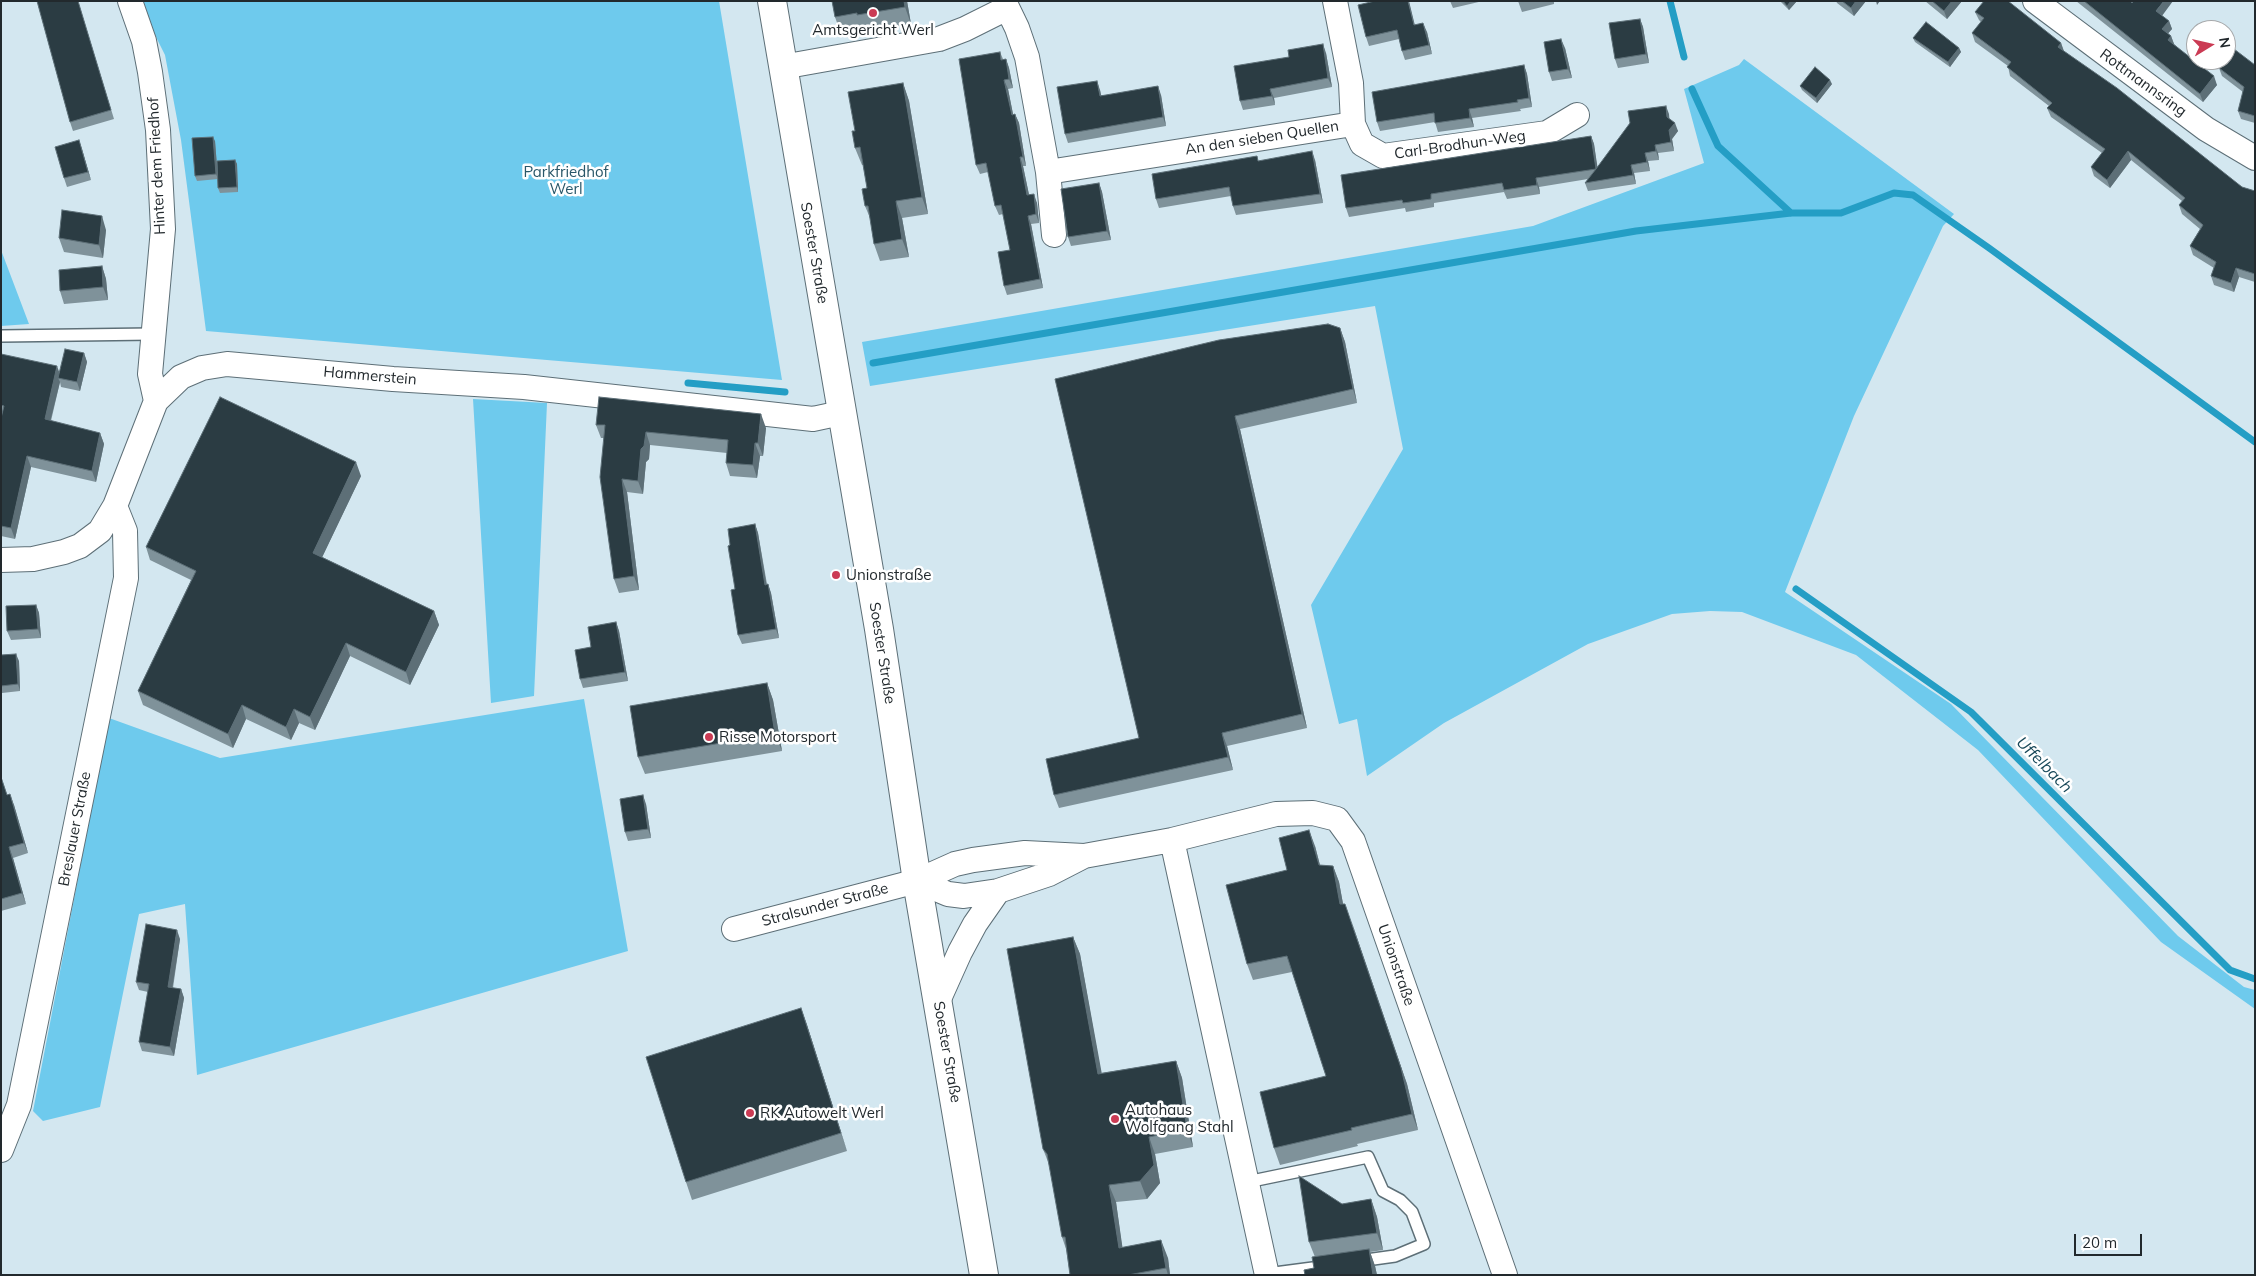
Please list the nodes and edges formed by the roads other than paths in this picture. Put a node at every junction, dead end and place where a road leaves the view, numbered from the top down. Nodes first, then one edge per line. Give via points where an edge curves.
1 (130, 1) edge
2 (772, 1) edge
3 (1335, 1) edge
4 (2035, 1) edge
5 (1006, 4) edge
6 (782, 67) junction
7 (1578, 115) dead end
8 (1353, 124) junction
9 (2255, 158) edge
10 (1048, 172) junction
11 (1054, 235) dead end
12 (152, 334) junction
13 (1, 336) edge
14 (156, 402) junction
15 (842, 413) junction
16 (115, 506) junction
17 (1, 560) edge
18 (1172, 840) junction
19 (1084, 856) junction
20 (917, 880) junction
21 (998, 891) junction
22 (734, 929) dead end
23 (938, 1001) junction
24 (1, 1150) edge
25 (1247, 1182) junction
26 (984, 1275) edge
27 (1267, 1275) edge
28 (1504, 1275) edge

1 - 12 street, Hinter dem Friedhof via 144,41 158,130 163,229
2 - 6 main road, Soester Straße
3 - 8 street, An den sieben Quellen via 1351,82
4 - 9 street, Rottmannsring via 2206,129
5 - 6 street via 965,29 939,38
5 - 10 street via 1027,57
6 - 15 main road, Soester Straße
7 - 8 street, Carl-Brodhun-Weg via 1547,134 1383,156 1362,144
8 - 10 street, An den sieben Quellen
10 - 11 street
12 - 13 lane
12 - 14 street, Hinter dem Friedhof via 150,374
14 - 15 street, Hammerstein via 181,377 202,368 226,364 524,387 813,419
14 - 16 street, Hammerstein
15 - 20 main road, Soester Straße
16 - 17 street, Hammerstein via 100,531 80,546 33,559
16 - 24 street, Breslauer Straße via 125,531 126,578 19,1105
18 - 19 street, Unionstraße
18 - 25 street
18 - 28 street, Unionstraße via 1276,814 1313,813 1336,819 1353,841
19 - 20 street, Unionstraße via 1025,853 981,859 955,864
19 - 21 street, Unionstraße via 1049,874
20 - 21 street, Unionstraße via 948,894 964,896
20 - 22 street, Stralsunder Straße
20 - 23 main road, Soester Straße
21 - 23 street via 960,952
23 - 26 main road, Soester Straße
25 - 27 street
25 - 27 lane via 1368,1157 1382,1191 1400,1200 1412,1212 1424,1244 1395,1256

